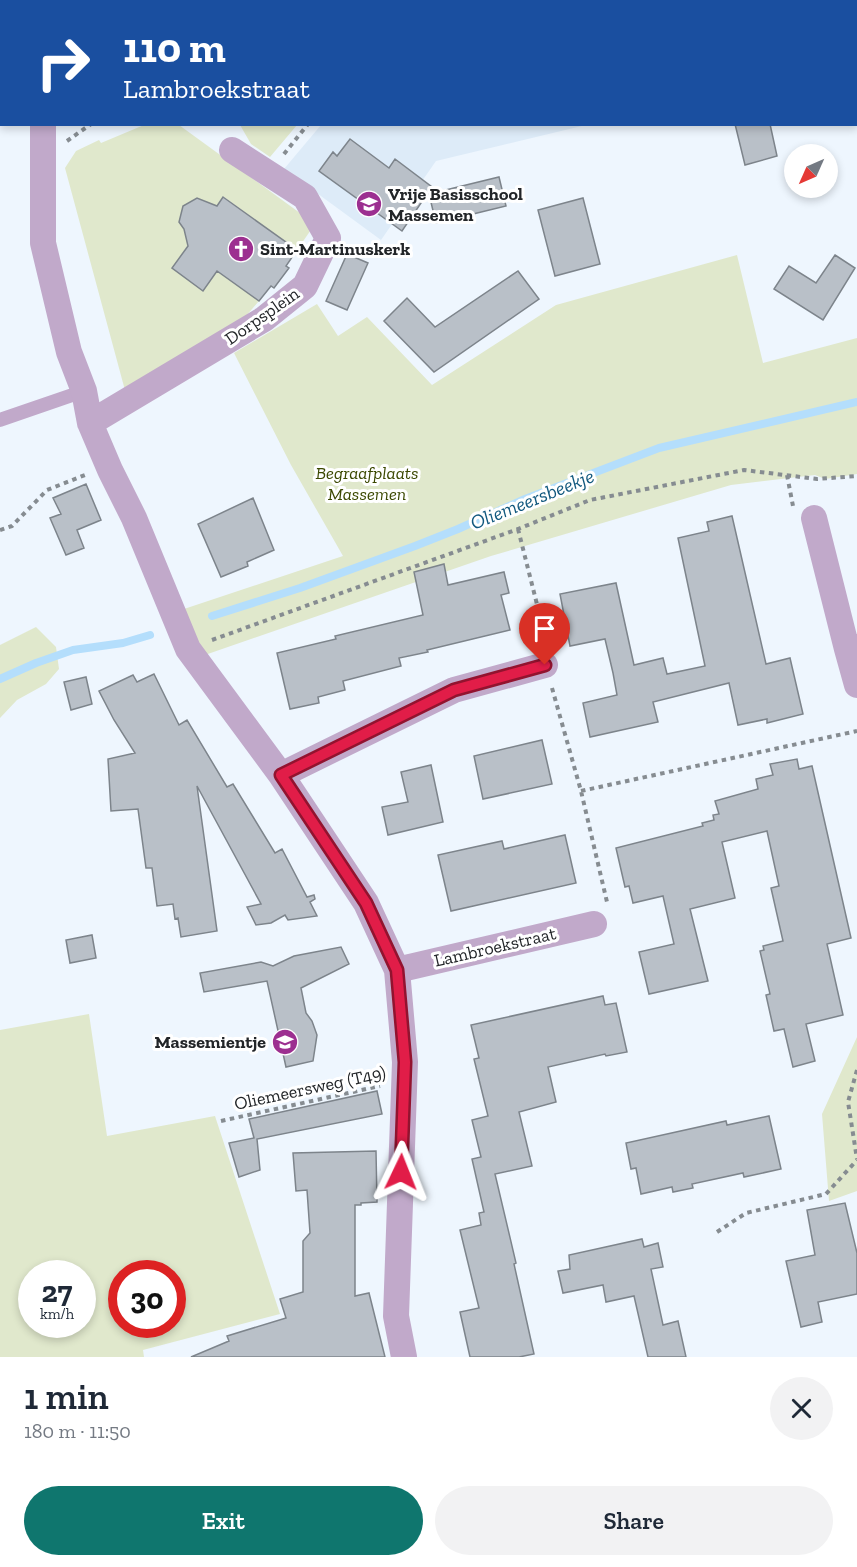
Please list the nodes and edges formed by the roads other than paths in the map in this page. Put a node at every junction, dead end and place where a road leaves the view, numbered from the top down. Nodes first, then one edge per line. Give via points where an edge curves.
1 (43, 126) edge
2 (232, 150) dead end
3 (84, 391) junction
4 (0, 420) edge
5 (90, 423) junction
6 (814, 519) dead end
7 (852, 648) edge
8 (545, 665) road end
9 (857, 685) edge
10 (281, 775) junction
11 (594, 924) road end
12 (397, 970) junction
13 (404, 1357) edge

1 - 3 street via 44,243 69,352
2 - 5 street, Dorpsplein via 305,197 328,238 305,286 264,319
3 - 4 lane
3 - 5 street
5 - 10 street via 188,649
6 - 7 street
7 - 9 street
8 - 10 street via 454,690
10 - 12 street via 366,903
11 - 12 street, Lambroekstraat
12 - 13 street via 405,1062 396,1316

